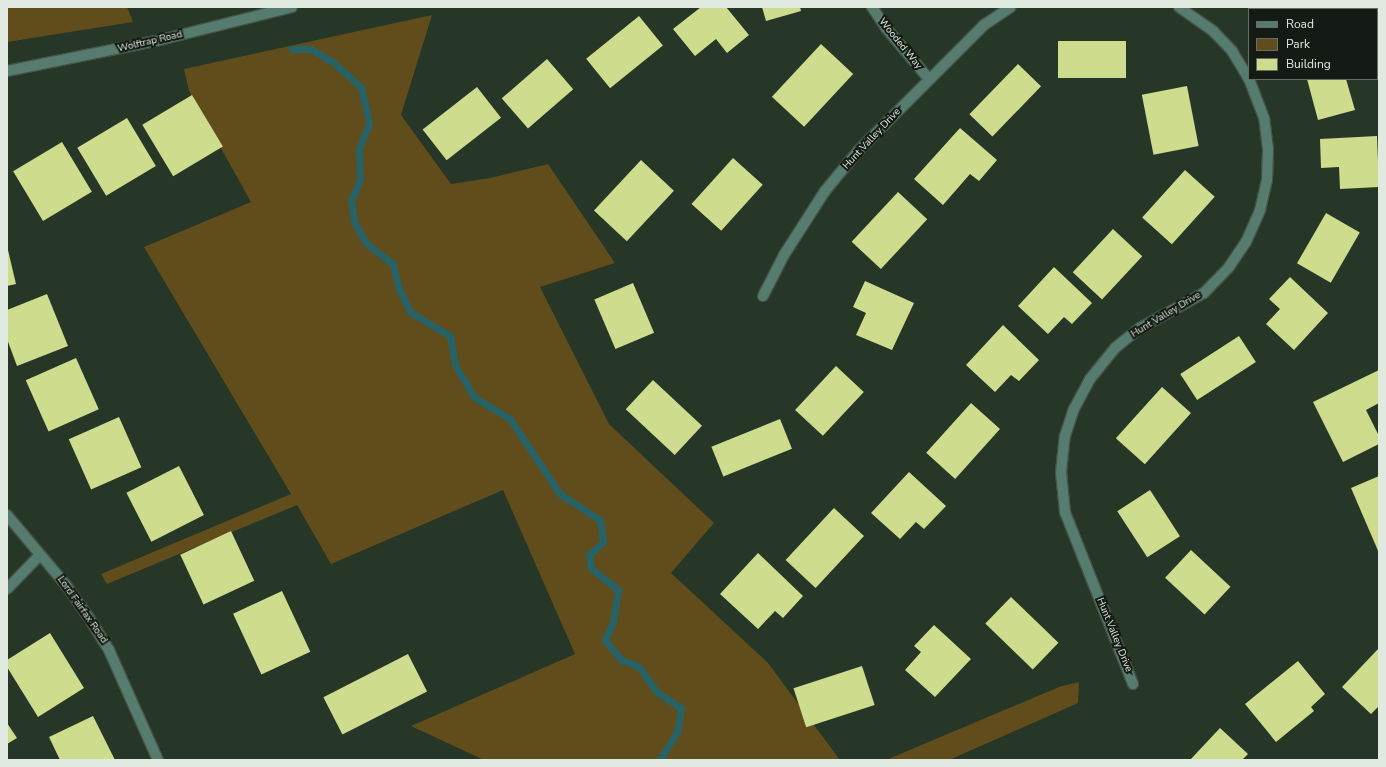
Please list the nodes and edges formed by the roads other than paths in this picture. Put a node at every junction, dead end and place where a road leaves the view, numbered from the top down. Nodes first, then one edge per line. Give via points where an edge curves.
1 (292, 7) edge
2 (872, 7) edge
3 (1011, 7) edge
4 (1179, 7) edge
5 (7, 71) edge
6 (1248, 77) edge
7 (929, 79) junction
8 (1249, 80) edge
9 (763, 296) dead end
10 (7, 516) edge
11 (40, 555) junction
12 (7, 589) edge
13 (1133, 684) dead end
14 (158, 760) edge

1 - 5 street, Wolftrap Road via 156,41
2 - 7 street, Wooded Way via 886,28
3 - 7 street, Hunt Valley Drive via 984,24
4 - 6 street, Hunt Valley Drive via 1213,31 1232,52
7 - 9 street, Hunt Valley Drive via 858,151 825,191 784,255
8 - 13 street, Hunt Valley Drive via 1264,118 1268,149 1267,180 1260,210 1246,242 1229,267 1204,292 1140,328 1115,348 1090,379 1074,409 1065,436 1061,472 1065,512
10 - 11 street, Lord Fairfax Road
11 - 12 street
11 - 14 street, Lord Fairfax Road via 66,585 109,650

